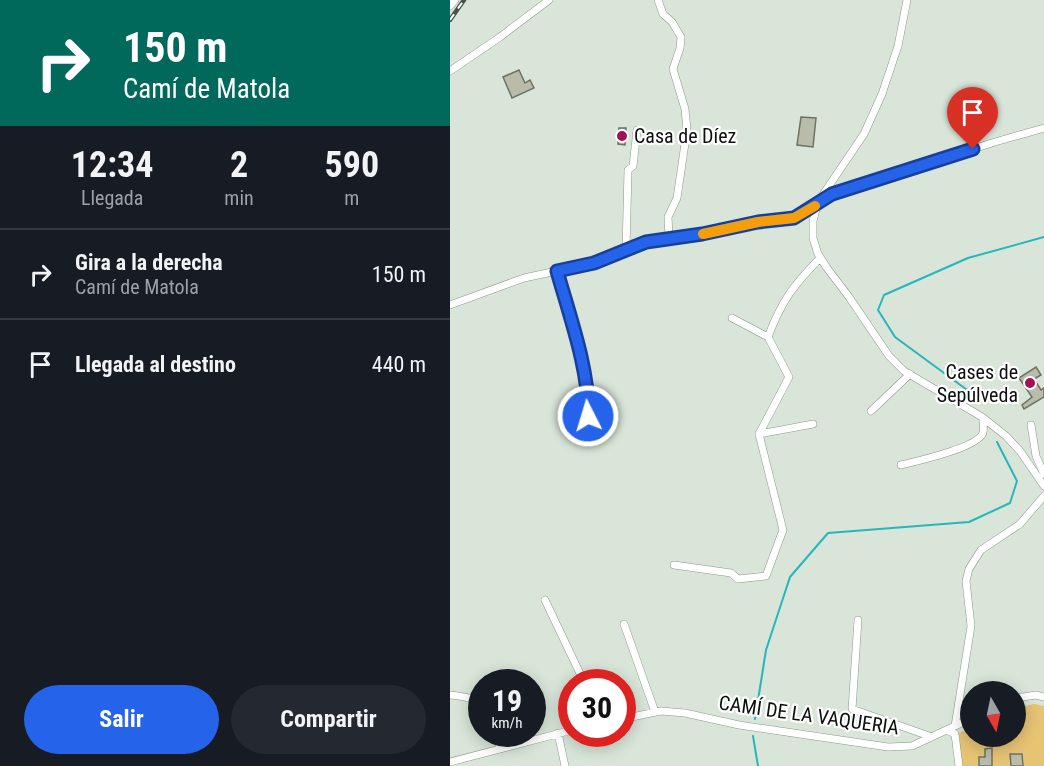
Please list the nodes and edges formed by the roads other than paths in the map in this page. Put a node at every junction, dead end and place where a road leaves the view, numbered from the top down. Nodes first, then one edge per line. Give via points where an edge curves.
1 (455, 0) edge
2 (549, 0) edge
3 (658, 0) edge
4 (907, 0) edge
5 (450, 6) edge
6 (450, 70) edge
7 (1044, 128) edge
8 (637, 130) dead end
9 (816, 206) junction
10 (669, 237) junction
11 (627, 250) junction
12 (820, 258) junction
13 (557, 271) junction
14 (450, 305) edge
15 (732, 318) dead end
16 (768, 337) junction
17 (910, 374) junction
18 (871, 411) dead end
19 (588, 416) dead end
20 (983, 418) junction
21 (813, 424) dead end
22 (1031, 425) dead end
23 (759, 434) junction
24 (901, 465) dead end
25 (1044, 474) edge
26 (1044, 486) edge
27 (1044, 496) edge
28 (674, 565) dead end
29 (545, 600) dead end
30 (858, 620) dead end
31 (624, 624) dead end
32 (578, 669) edge
33 (450, 695) edge
34 (1026, 696) edge
35 (468, 697) edge
36 (1044, 697) edge
37 (655, 712) junction
38 (636, 716) edge
39 (960, 724) edge
40 (955, 726) junction
41 (947, 730) junction
42 (558, 733) edge
43 (932, 737) junction
44 (561, 747) edge
45 (501, 748) joint
46 (450, 762) edge
47 (565, 766) edge
48 (959, 766) edge

1 - 5 street
2 - 6 street
3 - 10 street via 663,14 681,37 674,69 686,109 687,130 677,198 668,217
4 - 9 street via 898,46 882,94 864,134
7 - 9 street via 843,190
8 - 11 street via 633,166 628,170
9 - 10 street via 794,218
9 - 12 street via 813,238
10 - 11 street
11 - 13 street
12 - 16 street via 780,307
12 - 17 street via 877,342
13 - 14 street via 524,278
13 - 19 street via 582,364
15 - 16 street
16 - 23 street via 789,377
17 - 18 street
17 - 20 street
20 - 24 street via 983,432 978,440
20 - 26 street via 1020,451
21 - 23 street
22 - 25 street via 1036,456
23 - 28 street via 783,530 766,576 738,579 731,573
27 - 40 street via 1020,524 981,550 969,569 966,581 971,626
29 - 32 street
30 - 43 street via 852,709
31 - 37 street
33 - 35 street
34 - 36 street
37 - 38 street, CAMÍ DE LA VAQUERIA
37 - 43 street, CAMÍ DE LA VAQUERIA via 685,713 888,747 912,746
39 - 40 street, CAMÍ DE LA VAQUERIA
40 - 41 street, CAMÍ DE LA VAQUERIA
41 - 43 street, CAMÍ DE LA VAQUERIA
41 - 48 street via 955,734
42 - 45 street
44 - 47 street
45 - 46 street

